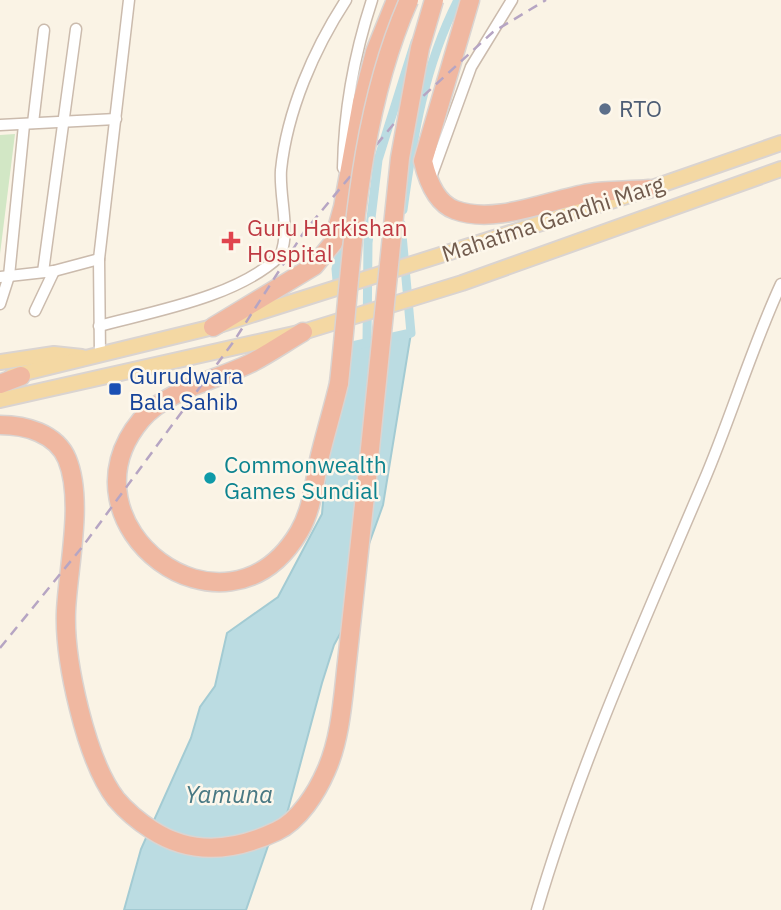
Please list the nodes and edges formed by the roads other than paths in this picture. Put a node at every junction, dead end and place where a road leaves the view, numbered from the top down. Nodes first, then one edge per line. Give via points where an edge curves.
1 (129, 0) edge
2 (346, 0) edge
3 (372, 0) edge
4 (396, 0) edge
5 (409, 0) edge
6 (433, 0) edge
7 (470, 0) edge
8 (512, 0) edge
9 (76, 29) dead end
10 (44, 30) dead end
11 (116, 119) junction
12 (63, 122) junction
13 (28, 124) junction
14 (0, 125) edge
15 (781, 143) edge
16 (781, 169) edge
17 (429, 184) junction
18 (649, 189) junction
19 (343, 207) junction
20 (99, 259) junction
21 (49, 272) junction
22 (4, 277) edge
23 (780, 288) edge
24 (0, 304) edge
25 (35, 312) dead end
26 (99, 326) junction
27 (213, 327) junction
28 (308, 330) junction
29 (96, 358) junction
30 (0, 362) edge
31 (0, 376) edge
32 (21, 376) junction
33 (0, 384) edge
34 (0, 400) edge
35 (0, 425) edge
36 (537, 910) edge

1 - 11 street
2 - 26 street via 323,40 294,111 281,172 284,241 280,256 209,295
3 - 19 street via 347,95
4 - 19 highway via 362,102
5 - 28 highway, bridge via 389,51 365,149 339,383 301,529 268,567 238,579 207,580 176,573 149,556 130,529 119,500 120,467 130,435 151,408 253,362
6 - 35 highway, bridge via 400,158 342,700 327,769 312,797 284,828 250,844 199,848 162,836 132,817 114,796 98,762 71,673 66,615 74,504 66,456 44,435 17,425
7 - 17 highway via 423,161
8 - 17 street via 471,67
9 - 12 street
10 - 13 street
11 - 12 street
11 - 20 street
12 - 13 street
12 - 21 street
13 - 14 street
13 - 22 street
15 - 18 main road, Mahatma Gandhi Marg
16 - 28 main road, Mahatma Gandhi Marg, bridge via 462,283
17 - 18 highway via 453,210 489,213 527,209 589,193
18 - 27 main road, Mahatma Gandhi Marg, bridge
19 - 27 highway via 333,243 322,259
20 - 21 street
20 - 26 street
21 - 22 street
21 - 25 street
22 - 24 street
23 - 36 street via 705,479 625,662
26 - 29 street
27 - 29 main road, Mahatma Gandhi Marg
28 - 34 main road, Mahatma Gandhi Marg
29 - 30 main road via 54,354
29 - 32 main road, Mahatma Gandhi Marg
31 - 32 main road, Mahatma Gandhi Marg
32 - 33 highway

